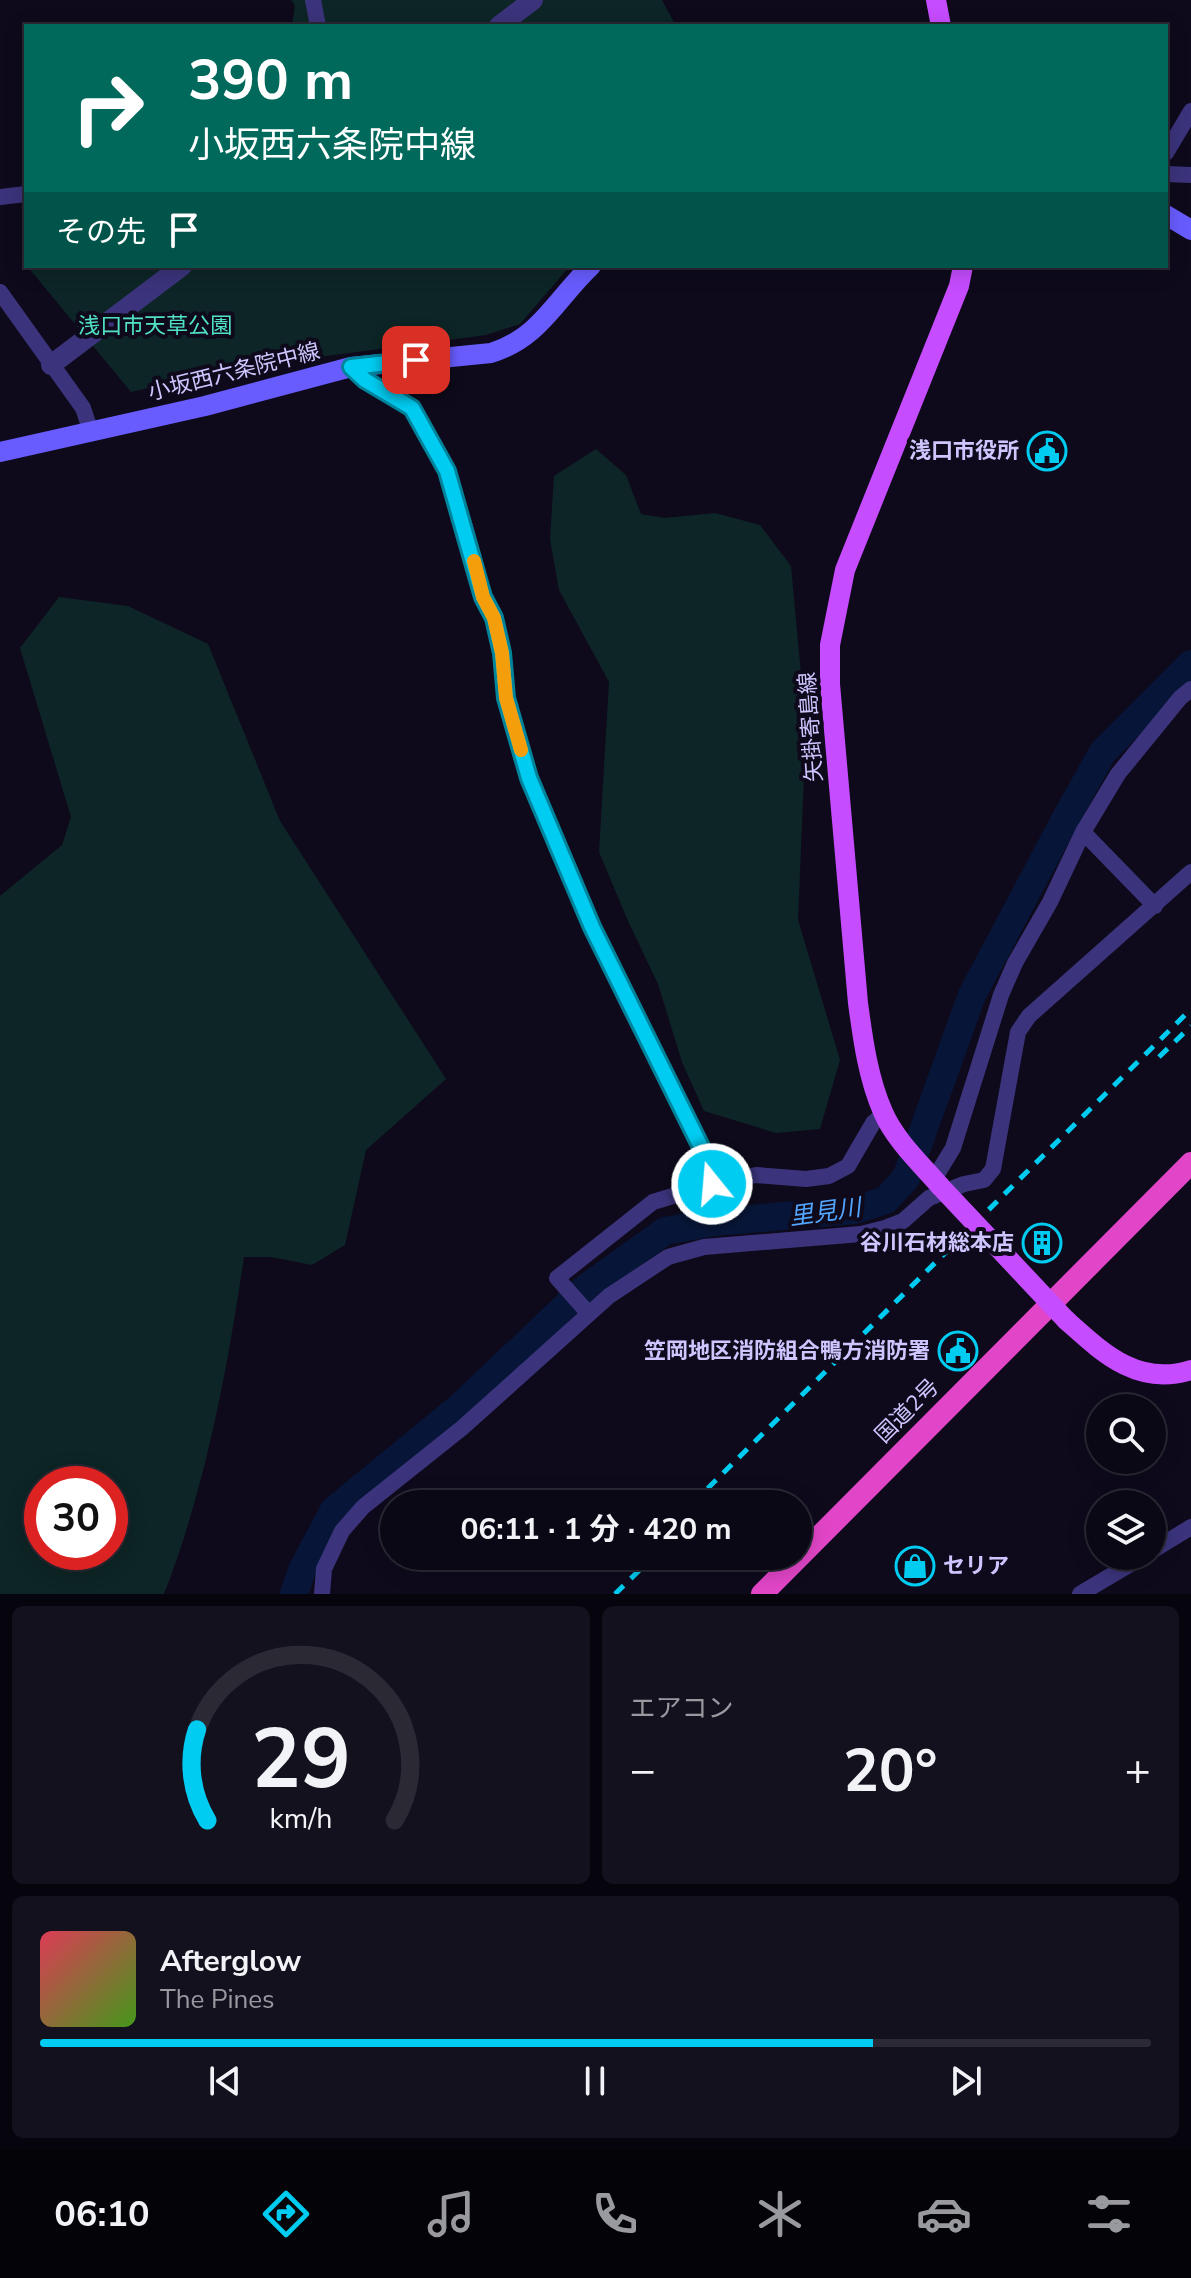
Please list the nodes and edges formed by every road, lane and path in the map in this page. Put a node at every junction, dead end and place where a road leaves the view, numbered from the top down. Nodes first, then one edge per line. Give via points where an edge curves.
1 (313, 0) edge
2 (533, 0) edge
3 (936, 0) edge
4 (318, 24) edge
5 (502, 24) edge
6 (941, 24) edge
7 (1191, 111) edge
8 (1168, 150) edge
9 (1168, 174) edge
10 (1191, 175) edge
11 (24, 194) edge
12 (0, 197) edge
13 (1168, 216) edge
14 (1191, 230) edge
15 (179, 268) edge
16 (589, 268) edge
17 (963, 268) edge
18 (0, 292) edge
19 (51, 365) junction
20 (351, 367) junction
21 (91, 432) junction
22 (0, 452) edge
23 (1191, 689) edge
24 (1083, 832) junction
25 (1191, 872) edge
26 (1155, 906) junction
27 (884, 1114) junction
28 (1191, 1163) edge
29 (933, 1179) junction
30 (712, 1184) junction
31 (589, 1314) junction
32 (1191, 1370) edge
33 (1191, 1527) edge
34 (1166, 1542) edge
35 (1120, 1570) edge
36 (322, 1594) edge
37 (762, 1594) edge
38 (1080, 1594) edge

1 - 4 street
2 - 5 street
3 - 6 main road
7 - 8 street
9 - 10 street
11 - 12 street
13 - 14 main road
15 - 19 street
16 - 20 main road, 小坂西六条院中線 via 513,346
17 - 27 main road, 矢掛寄島線 via 850,556 830,645 858,1003
18 - 19 street
19 - 21 street via 83,408
20 - 21 main road, 小坂西六条院中線
20 - 30 street via 412,408 447,471 483,597 494,618 506,698 529,778 592,927 705,1155
21 - 22 main road, 小坂西六条院中線
23 - 24 street via 1118,774
24 - 26 street
24 - 29 street via 1001,995 953,1148
25 - 26 street
26 - 31 street via 1029,1016 1018,1032 993,1169 984,1180 929,1198 903,1221 861,1234 704,1247 668,1257
27 - 29 main road, 矢掛寄島線
27 - 30 street via 848,1166 829,1176 756,1175
28 - 37 highway, 国道2号
29 - 32 main road, 矢掛寄島線, bridge via 1066,1320 1112,1360 1159,1373
30 - 31 street via 653,1202 557,1278
31 - 36 street via 462,1428 363,1507 342,1531 324,1569
33 - 34 street
35 - 38 street

